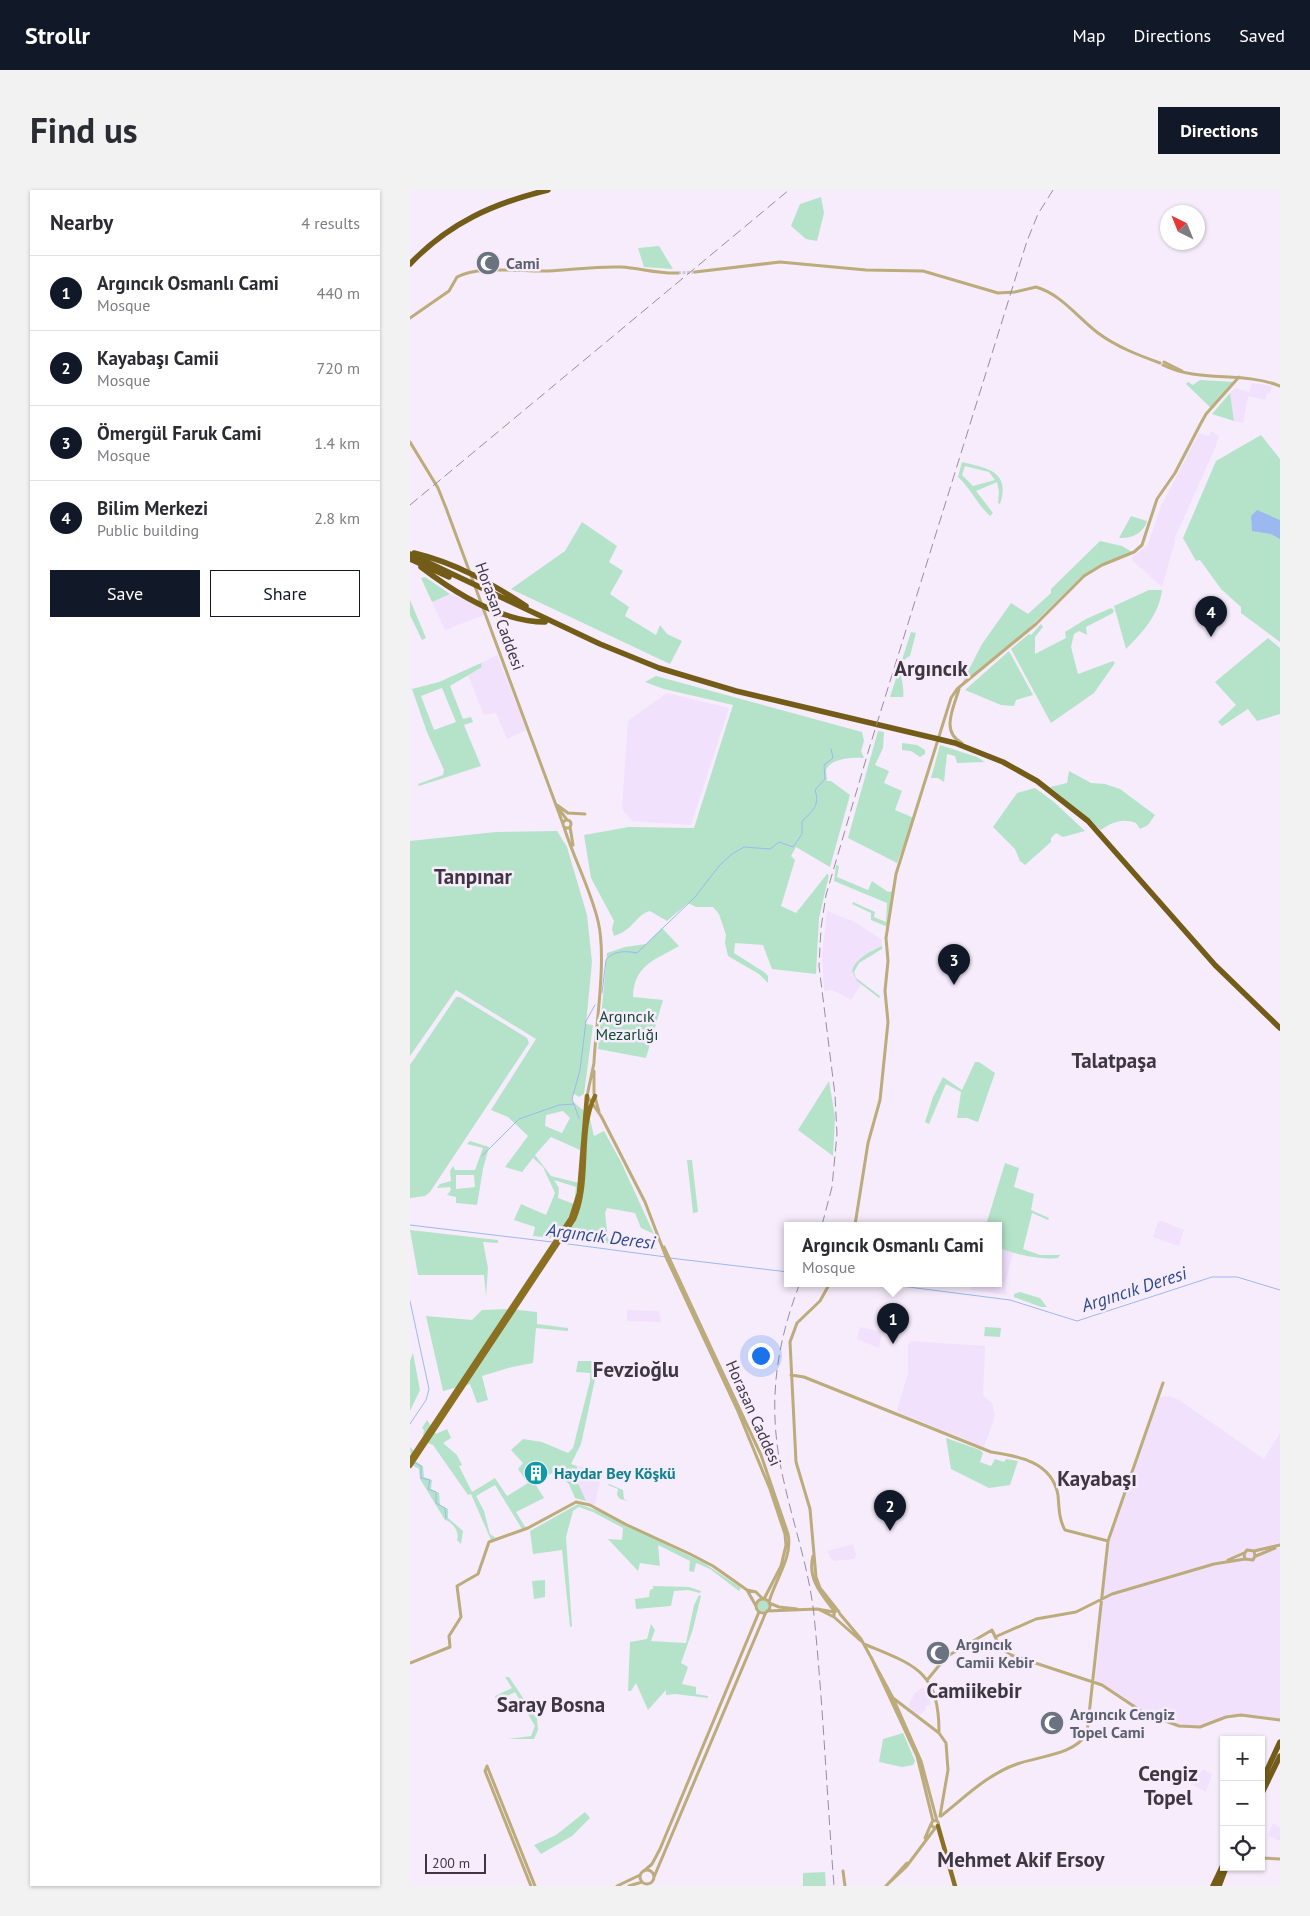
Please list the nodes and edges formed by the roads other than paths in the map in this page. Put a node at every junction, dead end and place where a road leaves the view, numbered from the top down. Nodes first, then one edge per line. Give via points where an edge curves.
1 (535, 190) edge
2 (548, 190) edge
3 (410, 259) edge
4 (410, 264) edge
5 (695, 272) tunnel mouth
6 (678, 273) tunnel mouth
7 (410, 318) edge
8 (1239, 377) junction
9 (1280, 386) edge
10 (410, 442) edge
11 (410, 553) edge
12 (410, 559) edge
13 (471, 574) junction
14 (469, 584) junction
15 (481, 603) junction
16 (545, 620) junction
17 (959, 687) junction
18 (885, 727) junction
19 (972, 748) junction
20 (557, 804) junction
21 (585, 814) dead end
22 (568, 820) junction
23 (563, 826) junction
24 (570, 827) junction
25 (574, 850) junction
26 (1280, 1028) edge
27 (1280, 1032) edge
28 (594, 1063) junction
29 (589, 1090) junction
30 (594, 1094) junction
31 (587, 1096) junction
32 (592, 1103) junction
33 (601, 1116) junction
34 (855, 1222) edge
35 (661, 1240) junction
36 (557, 1243) junction
37 (828, 1287) edge
38 (791, 1375) junction
39 (1163, 1383) dead end
40 (410, 1460) edge
41 (410, 1466) edge
42 (1108, 1541) junction
43 (1280, 1546) edge
44 (1254, 1551) junction
45 (1244, 1553) junction
46 (813, 1556) junction
47 (1255, 1556) junction
48 (1245, 1559) junction
49 (1225, 1562) junction
50 (747, 1590) junction
51 (756, 1592) junction
52 (768, 1593) junction
53 (763, 1599) junction
54 (1101, 1600) junction
55 (769, 1602) junction
56 (830, 1604) junction
57 (756, 1606) junction
58 (817, 1609) junction
59 (825, 1609) junction
60 (807, 1610) junction
61 (759, 1612) junction
62 (767, 1612) junction
63 (837, 1612) junction
64 (835, 1618) junction
65 (995, 1637) junction
66 (862, 1642) junction
67 (871, 1656) junction
68 (410, 1663) edge
69 (928, 1679) junction
70 (1094, 1683) junction
71 (894, 1698) junction
72 (1280, 1720) edge
73 (939, 1733) junction
74 (1280, 1742) edge
75 (1280, 1756) edge
76 (1261, 1781) edge
77 (1265, 1787) edge
78 (940, 1816) junction
79 (936, 1823) junction
80 (1265, 1858) edge
81 (1280, 1859) edge
82 (843, 1871) dead end
83 (1221, 1871) edge
84 (1223, 1871) edge
85 (642, 1873) junction
86 (654, 1878) junction
87 (646, 1884) edge
88 (888, 1885) edge
89 (533, 1886) edge
90 (617, 1886) edge
91 (629, 1886) edge
92 (655, 1886) edge
93 (845, 1886) edge
94 (955, 1886) edge
95 (1211, 1886) edge
96 (1218, 1886) edge

1 - 3 highway via 500,200 465,216 444,229
2 - 4 highway via 499,204 467,219 438,238
5 - 8 street via 777,262 866,270 916,270 998,293 1032,287 1043,289 1108,340 1133,353 1185,372
6 - 7 street via 617,267 460,275 449,291
8 - 9 street
8 - 17 street via 1204,418 1157,499 1142,545 1081,578 1036,624
10 - 13 street, Horasan Caddesi via 438,488
11 - 13 highway via 438,559
11 - 14 highway
12 - 14 highway
12 - 15 highway via 448,587
13 - 15 street, Horasan Caddesi
13 - 16 highway via 499,587
14 - 16 highway
15 - 16 highway via 511,617
15 - 20 street, Horasan Caddesi
16 - 18 highway via 632,662 686,681
17 - 19 street via 949,727 956,739
17 - 34 street via 950,700 895,880 886,938 887,1028 880,1100 868,1143
18 - 19 highway
18 - 27 highway via 983,756 1056,798 1106,844 1237,993
19 - 26 highway via 1037,781 1074,808 1108,842 1215,965
20 - 21 street via 567,812
20 - 22 street, Horasan Caddesi
20 - 23 street, Horasan Caddesi
22 - 23 street
22 - 24 street, Horasan Caddesi
23 - 24 street
23 - 25 street, Horasan Caddesi
24 - 25 street, Horasan Caddesi
25 - 28 street, Horasan Caddesi via 601,938
28 - 29 street, Horasan Caddesi
28 - 30 street, Horasan Caddesi
29 - 30 street
29 - 31 street, Horasan Caddesi
30 - 32 main road
30 - 33 street, Horasan Caddesi
31 - 32 street, Horasan Caddesi
31 - 36 main road via 579,1193 571,1218
32 - 33 street, Horasan Caddesi
32 - 36 main road via 580,1206
33 - 35 street, Horasan Caddesi
35 - 52 street, Horasan Caddesi via 694,1321 756,1451 785,1534 783,1559
35 - 55 street, Horasan Caddesi via 751,1432 787,1531 787,1555
36 - 40 main road
36 - 41 main road
37 - 38 street via 820,1301 802,1317 792,1332
38 - 42 street via 804,1377 991,1452 1027,1459 1052,1478 1065,1530
38 - 46 street via 796,1462 810,1509
39 - 42 street
42 - 54 street
43 - 44 street
43 - 47 street
44 - 45 street
44 - 47 street
45 - 48 street
45 - 49 street
46 - 56 street via 814,1581
46 - 63 street via 817,1583
47 - 48 street via 1250,1561
48 - 49 street
49 - 54 street via 1112,1594
50 - 51 street
50 - 57 street
50 - 68 street via 690,1554 627,1526 590,1505 576,1502 528,1528 489,1542 478,1574 457,1586 461,1617 449,1636 450,1647
51 - 52 street
51 - 53 street
52 - 53 street, Horasan Caddesi
53 - 55 street
53 - 57 street
54 - 65 street via 1076,1612 1036,1619
54 - 70 street
55 - 60 street via 782,1608
55 - 62 street
56 - 59 street
56 - 63 street
57 - 61 street
58 - 59 street
58 - 60 street
58 - 64 street
59 - 63 street
60 - 62 street
61 - 62 street
61 - 85 street via 660,1849 652,1864
62 - 86 street
63 - 64 street
63 - 64 street via 840,1617
63 - 66 street
64 - 66 street
65 - 69 street via 992,1630 956,1651 940,1663
65 - 70 street via 1001,1648 1015,1657
66 - 67 street
66 - 69 street via 904,1662
67 - 71 street
67 - 79 street via 917,1756
69 - 73 street via 936,1705
70 - 72 street via 1113,1691 1144,1714 1182,1727 1200,1727 1241,1714
70 - 78 street via 1088,1729 1082,1740 996,1774
71 - 73 street
71 - 79 street via 920,1756
73 - 78 street via 946,1743 948,1759
74 - 76 highway
75 - 77 highway
78 - 79 street
79 - 88 street
79 - 94 main road
80 - 81 street
82 - 93 street
83 - 95 highway
84 - 96 highway
85 - 86 street via 650,1871
85 - 87 street
85 - 90 street
86 - 87 street
86 - 92 street
87 - 91 street
89 - 89 street via 487,1766 485,1771

